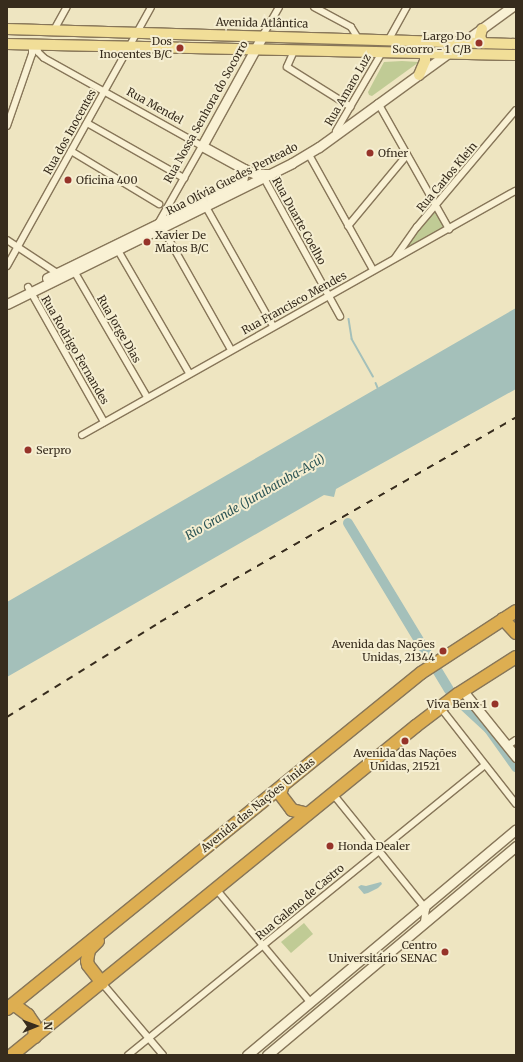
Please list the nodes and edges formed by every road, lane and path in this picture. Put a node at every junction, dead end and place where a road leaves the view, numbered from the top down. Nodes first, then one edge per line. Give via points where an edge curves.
1 (67, 7) edge
2 (151, 7) edge
3 (279, 7) edge
4 (314, 7) edge
5 (406, 7) edge
6 (512, 7) edge
7 (7, 29) edge
8 (482, 29) junction
9 (54, 30) junction
10 (137, 32) junction
11 (263, 35) junction
12 (358, 38) junction
13 (389, 39) junction
14 (418, 40) junction
15 (464, 42) junction
16 (483, 43) junction
17 (7, 44) edge
18 (516, 44) edge
19 (35, 45) junction
20 (128, 47) junction
21 (254, 50) junction
22 (294, 51) junction
23 (381, 54) junction
24 (426, 55) junction
25 (446, 55) junction
26 (516, 55) edge
27 (419, 75) junction
28 (104, 92) junction
29 (378, 103) junction
30 (351, 107) junction
31 (516, 110) edge
32 (87, 123) junction
33 (7, 126) edge
34 (333, 136) junction
35 (202, 146) junction
36 (71, 151) junction
37 (308, 153) junction
38 (407, 154) junction
39 (244, 169) junction
40 (272, 174) junction
41 (184, 178) junction
42 (264, 178) junction
43 (516, 190) edge
44 (159, 204) dead end
45 (436, 206) junction
46 (206, 207) junction
47 (160, 225) junction
48 (348, 226) junction
49 (449, 229) junction
50 (7, 240) edge
51 (116, 247) junction
52 (18, 248) junction
53 (395, 258) junction
54 (7, 266) edge
55 (373, 270) junction
56 (74, 271) junction
57 (57, 273) junction
58 (30, 290) junction
59 (328, 295) junction
60 (7, 298) edge
61 (7, 304) edge
62 (340, 316) dead end
63 (273, 326) junction
64 (231, 350) junction
65 (189, 373) junction
66 (147, 397) junction
67 (104, 422) junction
68 (82, 435) dead end
69 (516, 611) edge
70 (503, 619) junction
71 (516, 633) edge
72 (516, 657) edge
73 (460, 693) junction
74 (443, 705) junction
75 (516, 740) edge
76 (507, 746) junction
77 (516, 757) edge
78 (485, 765) junction
79 (283, 784) junction
80 (333, 794) junction
81 (265, 800) junction
82 (516, 804) edge
83 (308, 814) junction
84 (516, 829) edge
85 (288, 830) junction
86 (516, 846) edge
87 (377, 850) junction
88 (216, 889) junction
89 (425, 907) junction
90 (123, 915) junction
91 (424, 924) junction
92 (263, 946) junction
93 (102, 983) junction
94 (26, 993) junction
95 (310, 1002) junction
96 (8, 1008) edge
97 (53, 1022) junction
98 (35, 1037) junction
99 (149, 1039) junction
100 (13, 1055) edge
101 (128, 1055) edge
102 (163, 1055) edge
103 (247, 1055) edge
104 (267, 1055) edge

1 - 9 street
2 - 10 street, Rua dos Inocentes
3 - 11 street, Rua Nossa Senhora do Socorro
4 - 12 street via 351,27
5 - 13 street
6 - 8 main road, Rua Olívia Guedes Penteado
7 - 9 main road, Avenida Atlântica
8 - 15 main road, Rua Olívia Guedes Penteado
8 - 16 main road via 480,37
9 - 10 main road, Avenida Atlântica
10 - 11 main road, Avenida Atlântica
10 - 20 street, Rua dos Inocentes
11 - 12 main road, Avenida Atlântica
11 - 21 main road, Rua Nossa Senhora do Socorro
12 - 13 main road, Avenida Atlântica
13 - 14 main road, Avenida Atlântica
14 - 15 main road, Avenida Atlântica
14 - 24 main road via 423,45
15 - 16 main road, Avenida Atlântica
15 - 25 main road, Rua Olívia Guedes Penteado
16 - 18 main road, Avenida Atlântica
17 - 19 main road
19 - 20 main road
19 - 28 street, Rua Mendel via 40,55
19 - 33 street
20 - 21 main road
20 - 28 street, Rua dos Inocentes
21 - 22 main road
21 - 35 main road, Rua Nossa Senhora do Socorro
22 - 23 main road
22 - 30 street via 287,67
23 - 24 main road
23 - 30 street, Rua Amaro Luz
24 - 25 main road
24 - 27 main road
25 - 26 main road
25 - 27 main road, Rua Olívia Guedes Penteado
27 - 29 main road, Rua Olívia Guedes Penteado
28 - 32 street, Rua dos Inocentes
28 - 35 street, Rua Mendel
29 - 34 main road, Rua Olívia Guedes Penteado
29 - 38 street
30 - 34 street, Rua Amaro Luz
31 - 45 street, Rua Carlos Klein
32 - 36 street, Rua dos Inocentes
32 - 41 street
34 - 37 main road, Rua Olívia Guedes Penteado
35 - 39 main road, Rua Mendel
35 - 41 street, Rua Nossa Senhora do Socorro
36 - 44 street
36 - 52 street, Rua dos Inocentes
37 - 40 main road, Rua Olívia Guedes Penteado
37 - 48 street
38 - 45 street
38 - 48 street
39 - 40 main road, Rua Mendel via 256,174
39 - 47 main road, Rua Olívia Guedes Penteado via 242,183
40 - 42 main road, Rua Olívia Guedes Penteado
41 - 47 street, Rua Nossa Senhora do Socorro
42 - 46 main road, Rua Olívia Guedes Penteado
42 - 59 street, Rua Duarte Coelho
43 - 49 street, Rua Francisco Mendes
45 - 49 street
45 - 53 street, Rua Carlos Klein via 400,248
46 - 47 main road, Rua Olívia Guedes Penteado
46 - 63 street
47 - 51 main road, Rua Olívia Guedes Penteado
47 - 64 street
48 - 55 street
49 - 53 street, Rua Francisco Mendes
50 - 52 street
51 - 56 main road, Rua Olívia Guedes Penteado
51 - 57 main road, Rua Olívia Guedes Penteado
51 - 65 street
52 - 54 street, Rua dos Inocentes
52 - 57 street
53 - 55 street, Rua Francisco Mendes
55 - 59 street, Rua Francisco Mendes
56 - 58 main road, Rua Olívia Guedes Penteado
56 - 66 street, Rua Jorge Dias
57 - 58 main road, Rua Olívia Guedes Penteado
58 - 60 main road, Rua Olívia Guedes Penteado
58 - 61 main road, Rua Olívia Guedes Penteado
58 - 67 street, Rua Rodrigo Fernandes
59 - 62 street, Rua Duarte Coelho
59 - 63 street, Rua Francisco Mendes
63 - 64 street, Rua Francisco Mendes
64 - 65 street, Rua Francisco Mendes
65 - 66 street, Rua Francisco Mendes
66 - 67 street, Rua Francisco Mendes
67 - 68 street, Rua Francisco Mendes
69 - 70 highway, Avenida das Nações Unidas
70 - 71 highway
70 - 79 highway, Avenida das Nações Unidas via 433,664
72 - 73 highway
73 - 74 highway
73 - 76 main road
74 - 78 street
74 - 80 highway
75 - 76 street
76 - 77 main road
78 - 82 street
78 - 87 street, Rua Galeno de Castro
79 - 81 highway, Avenida das Nações Unidas
79 - 83 highway via 280,794 292,810
80 - 83 highway
80 - 87 street
81 - 85 highway via 271,800 281,808 289,820
81 - 90 highway, Avenida das Nações Unidas
83 - 85 highway
84 - 89 main road
85 - 88 highway
86 - 91 main road
87 - 89 street
87 - 92 street, Rua Galeno de Castro
88 - 92 street
88 - 93 highway
89 - 91 street via 427,915
89 - 95 main road
90 - 93 highway via 88,954 88,966
90 - 94 highway, Avenida das Nações Unidas
91 - 104 main road
92 - 95 street
92 - 99 street, Rua Galeno de Castro
93 - 97 highway
93 - 99 street
94 - 96 highway, Avenida das Nações Unidas
94 - 97 highway via 28,1004 41,1019
95 - 103 main road
96 - 98 highway via 21,1008 28,1015 34,1024
97 - 98 highway
98 - 100 highway
99 - 101 street, Rua Galeno de Castro
99 - 102 street

